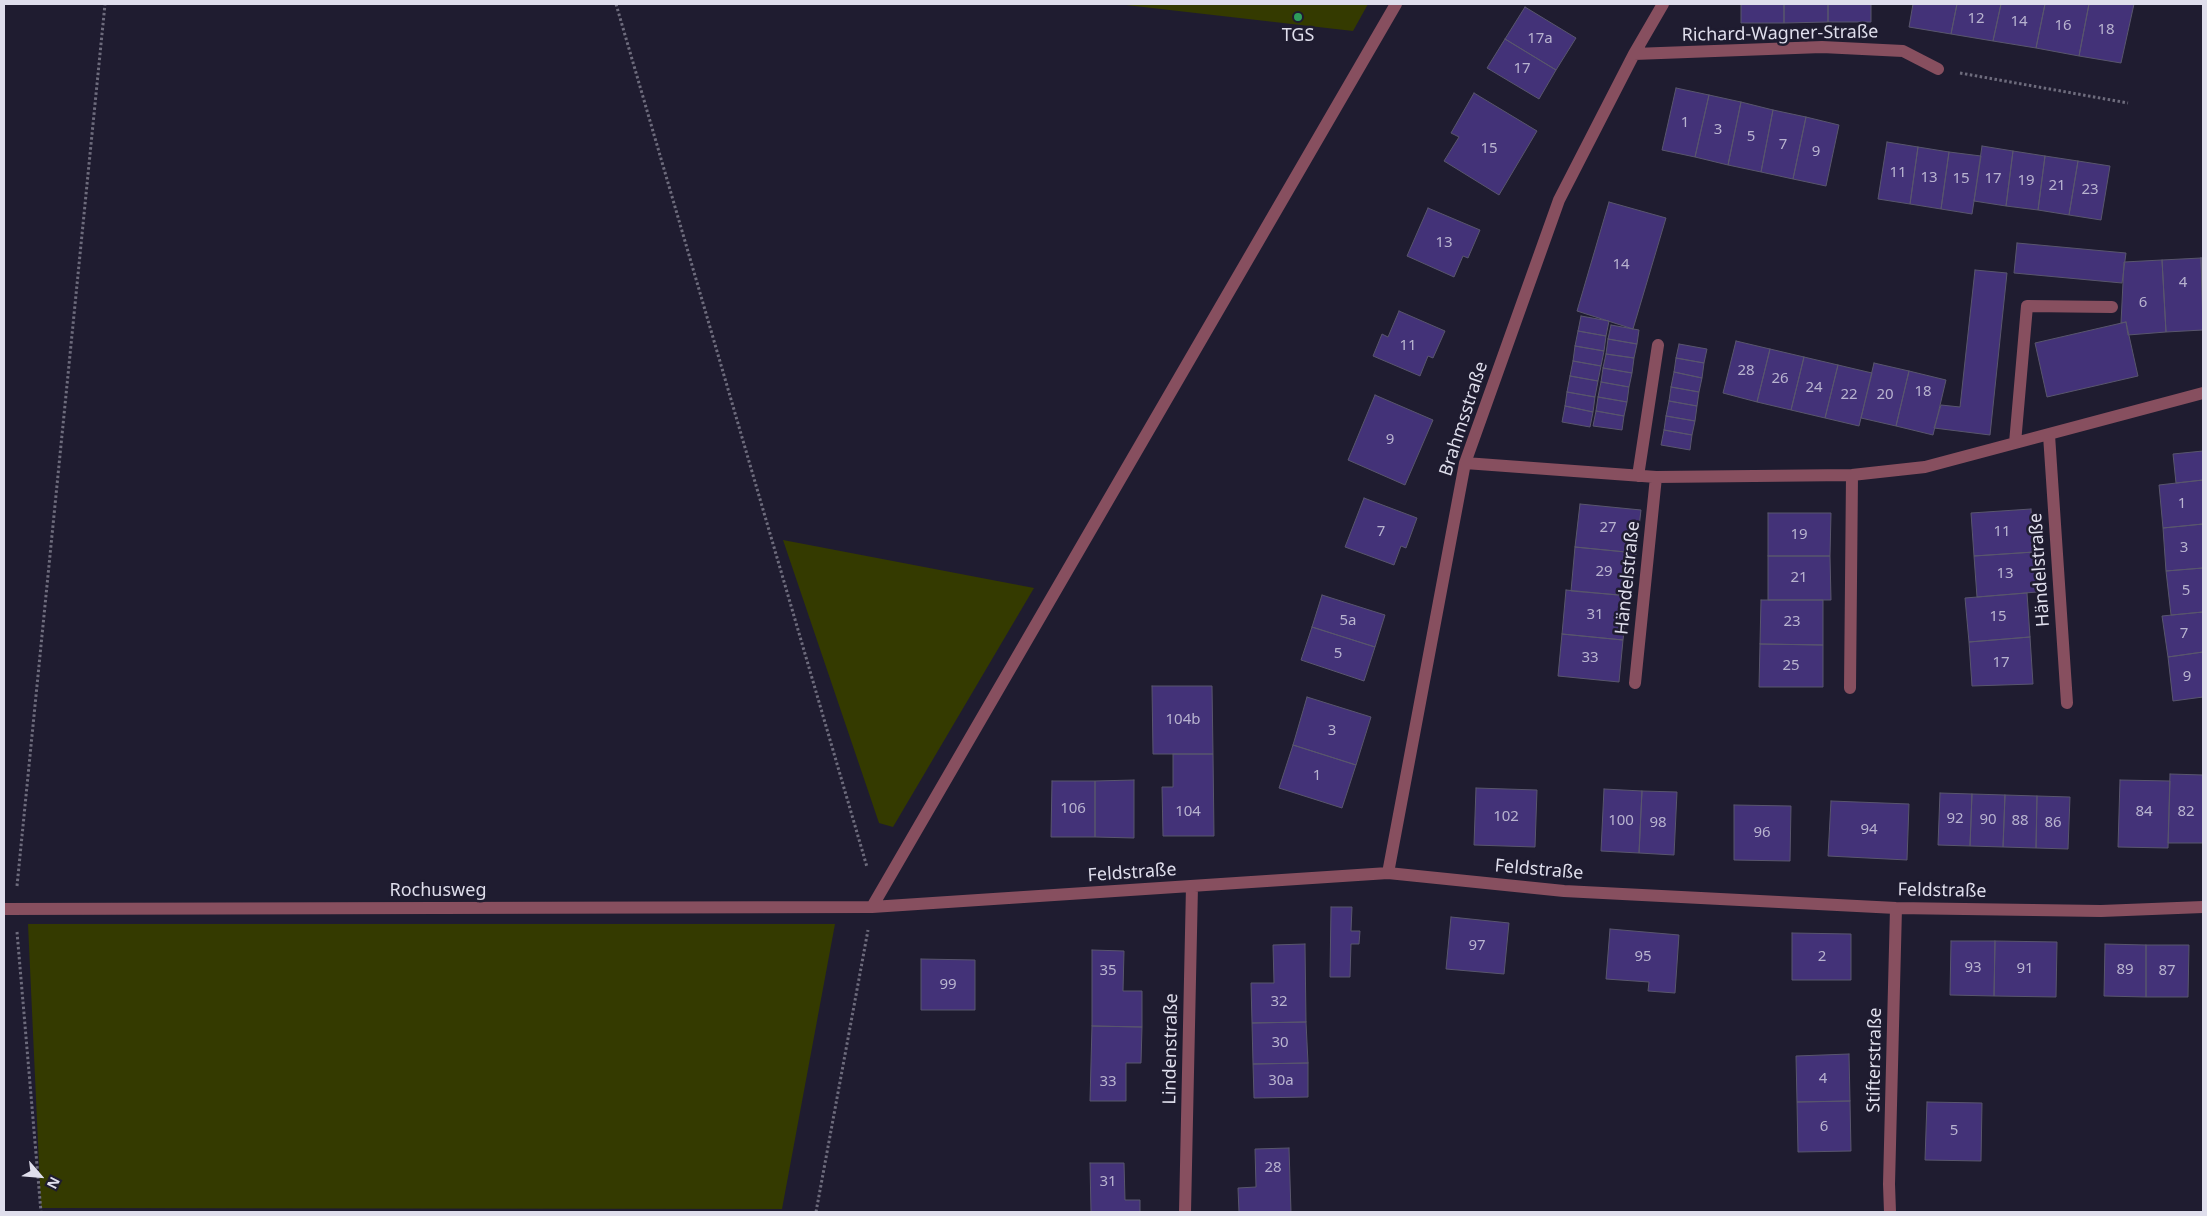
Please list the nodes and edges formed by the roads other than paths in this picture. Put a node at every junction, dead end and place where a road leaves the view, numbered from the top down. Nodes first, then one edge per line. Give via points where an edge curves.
1 (1396, 4) edge
2 (1662, 4) edge
3 (1634, 54) junction
4 (1938, 69) road end
5 (2112, 307) dead end
6 (1658, 345) dead end
7 (2203, 393) edge
8 (2048, 434) junction
9 (2015, 443) junction
10 (1465, 463) junction
11 (1852, 475) junction
12 (1638, 476) junction
13 (1656, 478) junction
14 (1634, 682) dead end
15 (1850, 688) dead end
16 (2067, 703) dead end
17 (1388, 873) junction
18 (1192, 886) junction
19 (872, 907) junction
20 (2203, 907) edge
21 (1896, 908) junction
22 (9, 909) edge
23 (1185, 1212) edge
24 (1890, 1212) edge

1 - 19 street
2 - 3 street, Brahmsstraße
3 - 4 street, Richard-Wagner-Straße via 1822,47 1894,50 1903,51
3 - 10 street, Brahmsstraße via 1559,200
5 - 9 street via 2027,306
6 - 12 street
7 - 8 street
8 - 9 street
8 - 16 street, Händelstraße
9 - 11 street via 1925,466
10 - 12 street
10 - 17 street, Brahmsstraße
11 - 13 street
11 - 15 street
12 - 13 street
13 - 14 street, Händelstraße
17 - 18 street, Feldstraße
17 - 21 street, Feldstraße via 1564,891
18 - 19 street, Feldstraße
18 - 23 street, Lindenstraße
19 - 22 street, Rochusweg
20 - 21 street, Feldstraße via 2101,911
21 - 24 street, Stifterstraße

